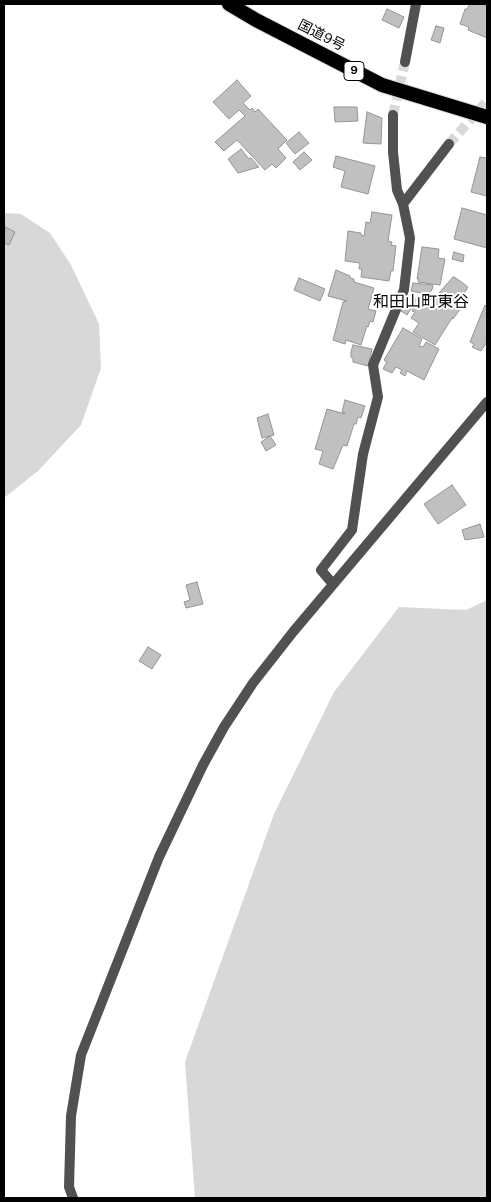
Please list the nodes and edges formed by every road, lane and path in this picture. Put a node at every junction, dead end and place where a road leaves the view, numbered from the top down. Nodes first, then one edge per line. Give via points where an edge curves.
1 (228, 4) edge
2 (416, 4) edge
3 (405, 62) tunnel mouth
4 (393, 115) tunnel mouth
5 (487, 117) edge
6 (449, 144) tunnel mouth
7 (403, 204) junction
8 (487, 402) edge
9 (332, 583) junction
10 (73, 1198) edge

1 - 5 highway, 国道9号 / 9 via 382,85
2 - 3 street
4 - 7 street via 397,190
6 - 7 street
7 - 9 street via 410,238 404,290 373,365 378,397 363,454 352,530 321,570
8 - 9 street
9 - 10 street via 253,683 224,727 159,857 81,1055 71,1116 69,1187

